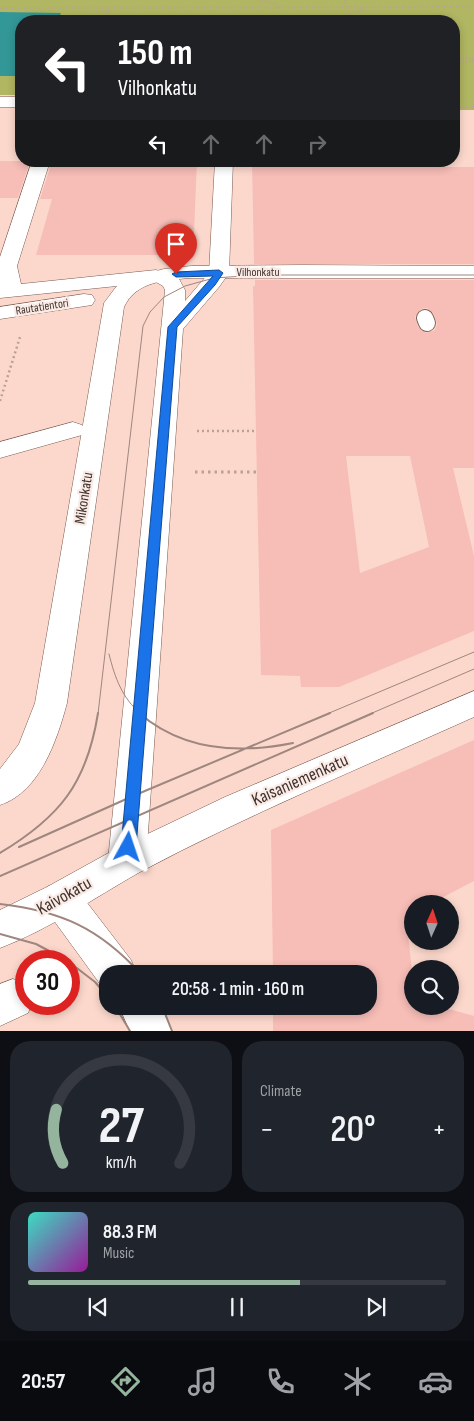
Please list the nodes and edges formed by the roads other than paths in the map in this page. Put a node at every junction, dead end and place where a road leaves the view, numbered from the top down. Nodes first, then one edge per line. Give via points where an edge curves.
1 (0, 102) edge
2 (15, 102) edge
3 (39, 167) edge
4 (224, 167) edge
5 (474, 272) edge
6 (219, 273) junction
7 (156, 276) junction
8 (4, 290) edge
9 (84, 300) dead end
10 (0, 314) edge
11 (173, 327) junction
12 (73, 430) dead end
13 (0, 450) edge
14 (474, 703) edge
15 (0, 791) edge
16 (127, 861) junction
17 (61, 899) junction
18 (0, 930) edge
19 (110, 965) edge
20 (144, 1015) edge
21 (151, 1031) edge

1 - 2 street
3 - 8 street via 7,266
4 - 6 street
5 - 6 street, Vilhonkatu
6 - 7 street, Vilhonkatu
6 - 11 street
7 - 8 street, Vilhonkatu
7 - 11 street via 173,283
7 - 15 street, Mikonkatu via 128,287 113,307 51,703 40,742 18,773
9 - 10 street, Rautatientori
11 - 16 street
12 - 13 street
14 - 16 street, Kaisaniemenkatu
16 - 17 street, Kaivokatu
17 - 18 street, Kaivokatu
17 - 19 street
20 - 21 street

